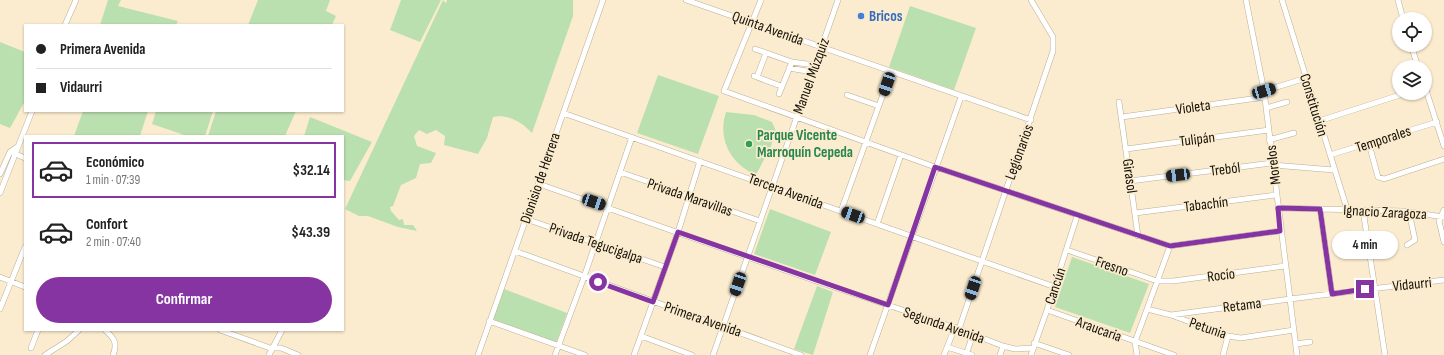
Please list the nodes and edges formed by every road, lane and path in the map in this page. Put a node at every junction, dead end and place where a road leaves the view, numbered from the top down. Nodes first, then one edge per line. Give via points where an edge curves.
1 (76, 0) edge
2 (602, 0) edge
3 (686, 0) edge
4 (760, 0) edge
5 (838, 0) edge
6 (1031, 0) edge
7 (1246, 0) edge
8 (1282, 0) edge
9 (1398, 0) edge
10 (1401, 12) edge
11 (752, 22) junction
12 (65, 24) edge
13 (822, 48) junction
14 (755, 49) dead end
15 (766, 53) junction
16 (792, 62) junction
17 (815, 65) junction
18 (789, 68) junction
19 (812, 72) junction
20 (891, 72) junction
21 (1306, 78) junction
22 (781, 86) junction
23 (1264, 91) junction
24 (779, 94) dead end
25 (847, 95) dead end
26 (961, 97) junction
27 (1265, 97) junction
28 (1392, 98) edge
29 (1429, 100) edge
30 (1119, 102) dead end
31 (1287, 102) dead end
32 (879, 106) junction
33 (1266, 108) junction
34 (32, 112) edge
35 (562, 113) junction
36 (797, 116) junction
37 (1122, 117) junction
38 (1031, 120) junction
39 (1319, 121) junction
40 (1437, 122) junction
41 (1269, 130) junction
42 (1294, 133) dead end
43 (632, 137) junction
44 (1270, 140) junction
45 (866, 142) junction
46 (1369, 144) junction
47 (1444, 146) edge
48 (17, 147) junction
49 (1126, 149) junction
50 (10, 152) junction
51 (16, 154) junction
52 (901, 155) junction
53 (1330, 155) junction
54 (24, 158) edge
55 (1444, 159) edge
56 (700, 161) junction
57 (1272, 164) junction
58 (935, 167) junction
59 (1334, 170) junction
60 (620, 172) junction
61 (0, 174) edge
62 (1130, 181) junction
63 (539, 184) junction
64 (772, 186) junction
65 (1006, 190) junction
66 (0, 193) edge
67 (1276, 195) junction
68 (689, 196) junction
69 (608, 207) junction
70 (1278, 208) junction
71 (1320, 209) junction
72 (1347, 210) junction
73 (1363, 210) junction
74 (1444, 210) edge
75 (841, 211) junction
76 (1409, 212) junction
77 (1135, 214) junction
78 (1077, 216) junction
79 (1442, 217) edge
80 (526, 219) junction
81 (760, 222) junction
82 (877, 224) junction
83 (1280, 231) junction
84 (678, 232) junction
85 (912, 236) junction
86 (1138, 236) junction
87 (596, 242) junction
88 (1444, 242) edge
89 (1407, 245) dead end
90 (1170, 246) junction
91 (24, 249) edge
92 (1067, 250) junction
93 (515, 251) junction
94 (747, 256) junction
95 (982, 260) junction
96 (665, 266) junction
97 (1285, 266) junction
98 (0, 277) edge
99 (584, 277) junction
100 (1444, 280) edge
101 (11, 281) junction
102 (1157, 281) junction
103 (24, 287) edge
104 (1055, 287) junction
105 (1375, 288) junction
106 (1332, 294) junction
107 (1290, 299) junction
108 (653, 302) junction
109 (888, 305) junction
110 (0, 309) edge
111 (1148, 309) junction
112 (1047, 310) junction
113 (1171, 315) junction
114 (489, 321) junction
115 (723, 326) junction
116 (957, 328) junction
117 (1294, 330) junction
118 (38, 331) edge
119 (78, 331) edge
120 (106, 331) edge
121 (223, 331) edge
122 (240, 331) edge
123 (281, 331) edge
124 (973, 334) junction
125 (641, 336) junction
126 (1228, 336) junction
127 (238, 337) junction
128 (1135, 342) junction
129 (1310, 342) dead end
130 (1296, 344) junction
131 (558, 345) junction
132 (1033, 345) junction
133 (1003, 346) junction
134 (947, 347) junction
135 (31, 348) dead end
136 (272, 349) junction
137 (792, 354) edge
138 (968, 354) edge
139 (44, 355) edge
140 (113, 355) edge
141 (269, 355) edge
142 (298, 355) edge
143 (478, 355) edge
144 (555, 355) edge
145 (585, 355) edge
146 (634, 355) edge
147 (692, 355) edge
148 (713, 355) edge
149 (801, 355) edge
150 (870, 355) edge
151 (944, 355) edge
152 (1000, 355) edge
153 (1030, 355) edge
154 (1069, 355) edge
155 (1137, 355) edge
156 (1174, 355) edge
157 (1223, 355) edge
158 (1297, 355) edge
159 (1385, 355) edge

1 - 12 street
2 - 35 street, Dionisio de Herrera
3 - 11 street, Quinta Avenida
4 - 11 street
5 - 13 street, Manuel Múzquiz
6 - 38 street, Legionarios via 1054,42
7 - 23 street, Morelos
8 - 21 street, Constitución
9 - 10 street
11 - 13 street, Quinta Avenida
11 - 36 street via 724,91
13 - 17 street, Manuel Múzquiz
13 - 20 street, Quinta Avenida
14 - 15 street
15 - 16 street
15 - 22 street via 756,77
16 - 17 street
16 - 18 street
17 - 19 street, Manuel Múzquiz
18 - 19 street
18 - 22 street
19 - 36 street, Manuel Múzquiz
20 - 26 street, Quinta Avenida
20 - 32 street
21 - 23 street
21 - 39 street, Constitución
22 - 24 street
23 - 27 street, Morelos
25 - 32 street
26 - 38 street, Quinta Avenida
26 - 58 street
27 - 33 street, Morelos
27 - 37 street, Violeta
28 - 39 street
29 - 40 street
30 - 37 street, Girasol
31 - 33 street
32 - 45 street
33 - 41 street, Morelos
34 - 48 street
35 - 43 street, Tercera Avenida
35 - 63 street, Dionisio de Herrera
36 - 45 street
36 - 64 street, Manuel Múzquiz
37 - 49 street, Girasol
38 - 65 street, Legionarios
39 - 53 street, Constitución
40 - 46 street, Temporales
40 - 47 street
41 - 44 street, Morelos
41 - 49 street, Tulipán
42 - 44 street
43 - 56 street, Tercera Avenida
43 - 60 street
44 - 57 street, Morelos
45 - 52 street
45 - 75 street
46 - 53 street, Temporales
46 - 55 street via 1378,177 1384,179
48 - 50 street
48 - 51 street
49 - 62 street, Girasol
50 - 51 street
50 - 61 street
51 - 54 street
51 - 66 street
52 - 58 street
52 - 82 street
53 - 59 street, Constitución
56 - 64 street, Tercera Avenida
56 - 68 street
57 - 59 street
57 - 62 street, Treból
57 - 67 street, Morelos
58 - 65 street
58 - 85 street
59 - 72 street, Constitución
60 - 68 street, Privada Maravillas
60 - 69 street
62 - 77 street, Girasol
63 - 69 street, Segunda Avenida
63 - 80 street, Dionisio de Herrera
64 - 75 street, Tercera Avenida
64 - 81 street, Manuel Múzquiz
65 - 78 street
65 - 95 street, Legionarios
67 - 70 street, Morelos
67 - 77 street, Tabachín
68 - 81 street, Privada Maravillas
68 - 84 street
69 - 84 street, Segunda Avenida
69 - 87 street
70 - 71 street, Ignacio Zaragoza
70 - 83 street, Morelos
71 - 72 street, Ignacio Zaragoza
71 - 106 street
72 - 73 street, Ignacio Zaragoza
73 - 76 street, Ignacio Zaragoza
73 - 105 street
74 - 79 street
75 - 82 street, Tercera Avenida
76 - 79 street, Ignacio Zaragoza
76 - 89 street via 1415,240
77 - 86 street, Girasol
78 - 86 street
78 - 92 street, Cancún
79 - 88 street via 1439,226
80 - 87 street, Privada Tegucigalpa
80 - 93 street, Dionisio de Herrera
81 - 94 street, Manuel Múzquiz
82 - 85 street, Tercera Avenida
83 - 90 street
83 - 97 street, Morelos
84 - 94 street, Segunda Avenida
84 - 96 street
85 - 95 street, Tercera Avenida
85 - 109 street
86 - 90 street
87 - 96 street, Privada Tegucigalpa
87 - 99 street
90 - 102 street
91 - 101 street
92 - 102 street, Fresno
92 - 104 street, Cancún
93 - 99 street, Primera Avenida
93 - 114 street, Dionisio de Herrera
94 - 109 street, Segunda Avenida
94 - 115 street, Manuel Múzquiz
95 - 104 street, Tercera Avenida
95 - 116 street, Legionarios
96 - 108 street
97 - 102 street, Rocío
97 - 107 street, Morelos
98 - 101 street
99 - 108 street, Primera Avenida
99 - 131 street
100 - 105 street, Vidaurri
101 - 103 street
101 - 110 street
102 - 111 street
104 - 112 street, Cancún
105 - 106 street, Vidaurri
105 - 159 street
106 - 107 street, Vidaurri
107 - 113 street, Retama
107 - 117 street, Morelos
108 - 115 street, Primera Avenida
108 - 125 street
109 - 116 street, Segunda Avenida
109 - 150 street
111 - 113 street, Petunia
111 - 128 street
112 - 128 street, Araucaria
112 - 132 street, Cancún
113 - 126 street, Petunia
114 - 131 street
114 - 143 street, Dionisio de Herrera
115 - 137 street, Primera Avenida
115 - 148 street, Manuel Múzquiz
116 - 124 street, Segunda Avenida
116 - 134 street, Legionarios
117 - 126 street, Petunia via 1241,338
117 - 130 street, Morelos
118 - 135 street
119 - 139 street
120 - 140 street via 114,338 116,348
121 - 127 street
122 - 127 street
123 - 136 street
124 - 133 street, Segunda Avenida
124 - 138 street
125 - 146 street
125 - 147 street
126 - 157 street
127 - 136 street
128 - 155 street
128 - 156 street, Araucaria
129 - 130 street
130 - 158 street, Morelos
131 - 144 street
131 - 145 street
132 - 133 street, Segunda Avenida via 1015,349
132 - 153 street, Cancún
132 - 154 street, Segunda Avenida
133 - 152 street
134 - 138 street
134 - 151 street, Legionarios
136 - 141 street
136 - 142 street via 281,348
137 - 149 street, Primera Avenida

